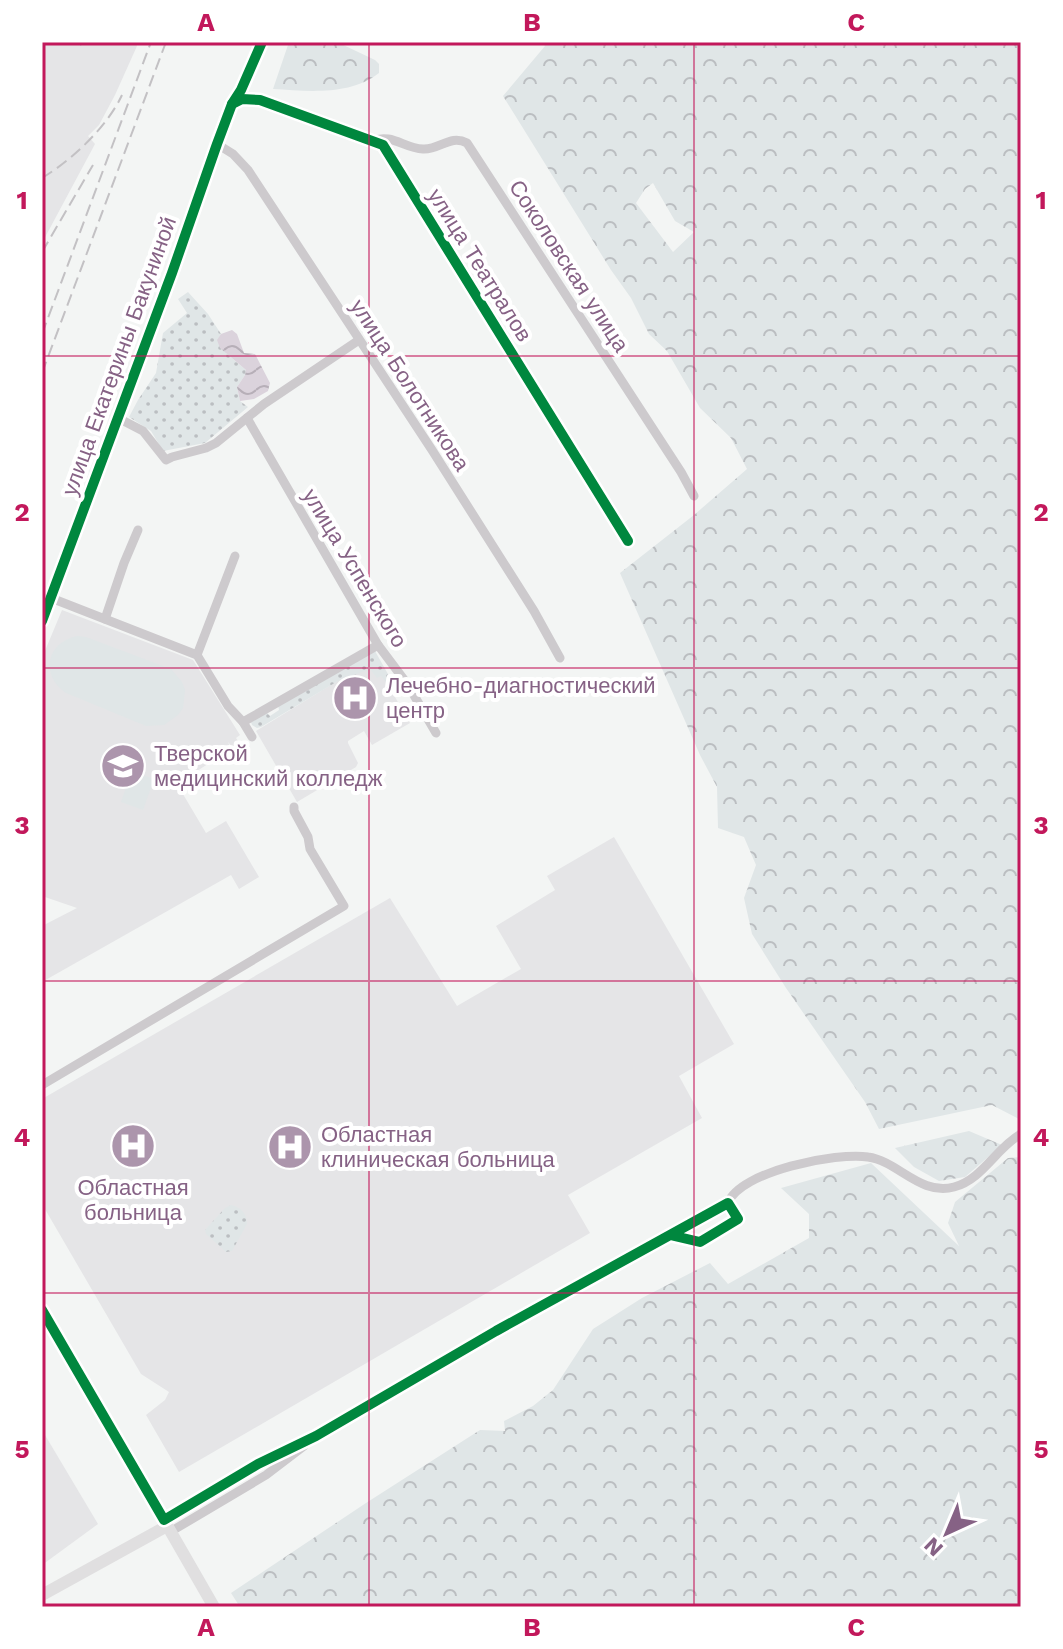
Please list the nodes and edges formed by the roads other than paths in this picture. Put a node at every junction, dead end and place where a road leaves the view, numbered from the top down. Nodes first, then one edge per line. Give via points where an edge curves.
1 (262, 42) edge
2 (232, 104) junction
3 (371, 141) junction
4 (217, 144) junction
5 (359, 340) junction
6 (118, 418) junction
7 (247, 418) junction
8 (694, 496) dead end
9 (138, 530) dead end
10 (628, 541) dead end
11 (235, 556) dead end
12 (51, 598) junction
13 (105, 619) junction
14 (42, 621) edge
15 (378, 645) junction
16 (197, 655) junction
17 (560, 658) dead end
18 (243, 722) junction
19 (436, 733) dead end
20 (252, 737) dead end
21 (294, 807) dead end
22 (42, 1085) edge
23 (1021, 1134) edge
24 (728, 1203) junction
25 (670, 1235) junction
26 (42, 1310) edge
27 (167, 1526) junction
28 (42, 1595) edge
29 (214, 1607) edge

1 - 2 street, улица Екатерины Бакуниной
2 - 3 street, улица Театралов via 260,100
2 - 4 street, улица Екатерины Бакуниной
3 - 8 street, Соколовская улица via 389,138 422,149 451,139 467,143
3 - 10 street, улица Театралов via 383,145
4 - 5 street, улица Болотникова via 248,170
4 - 6 street, улица Екатерины Бакуниной
5 - 7 street
5 - 17 street, улица Болотникова
6 - 7 street via 143,431 166,460 206,448
6 - 12 street, улица Екатерины Бакуниной
7 - 15 street, улица Успенского
9 - 13 street
11 - 16 street
12 - 13 street
12 - 14 street, улица Екатерины Бакуниной
13 - 16 street
15 - 18 street
15 - 19 street, улица Успенского
16 - 18 street
18 - 20 street
21 - 22 street via 310,849 344,906
23 - 24 street via 974,1177 954,1187 925,1184 871,1157 850,1156 765,1174 746,1183
24 - 25 street
24 - 25 street via 738,1219 700,1242
25 - 27 street via 258,1464
26 - 27 street
27 - 28 main road
27 - 29 main road

